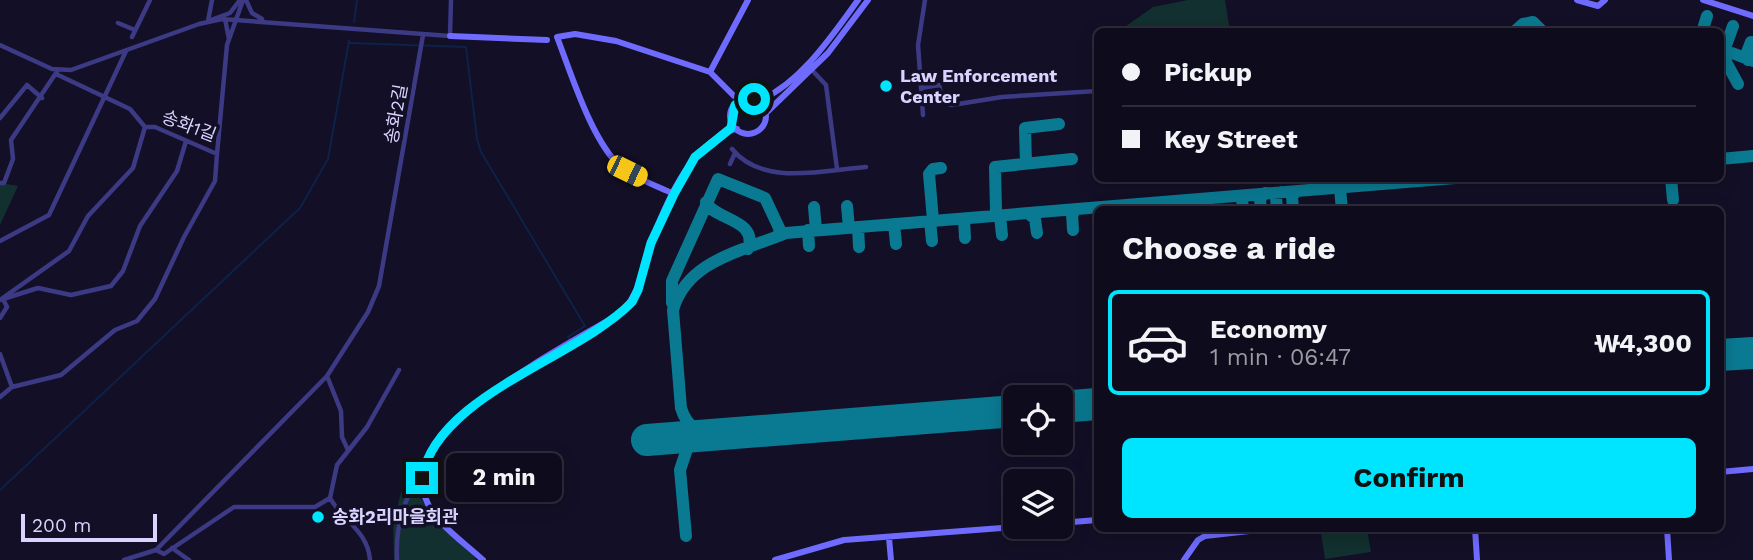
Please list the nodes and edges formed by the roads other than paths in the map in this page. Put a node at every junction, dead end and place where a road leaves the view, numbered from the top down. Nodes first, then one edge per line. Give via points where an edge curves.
1 (149, 0) edge
2 (212, 0) edge
3 (243, 0) edge
4 (451, 0) edge
5 (748, 0) edge
6 (858, 0) edge
7 (868, 0) edge
8 (925, 0) edge
9 (1577, 0) edge
10 (1605, 0) edge
11 (1703, 0) edge
12 (1753, 16) edge
13 (225, 19) junction
14 (237, 19) junction
15 (208, 21) junction
16 (266, 21) junction
17 (118, 23) dead end
18 (135, 30) junction
19 (423, 36) junction
20 (450, 36) junction
21 (132, 37) dead end
22 (557, 37) junction
23 (229, 40) junction
24 (547, 40) joint
25 (0, 45) edge
26 (126, 51) junction
27 (806, 64) junction
28 (812, 70) junction
29 (57, 72) junction
30 (710, 72) junction
31 (921, 88) junction
32 (1094, 91) edge
33 (105, 96) junction
34 (734, 96) junction
35 (42, 98) junction
36 (743, 99) junction
37 (758, 101) junction
38 (735, 105) junction
39 (766, 113) junction
40 (923, 115) dead end
41 (0, 118) edge
42 (145, 127) junction
43 (733, 128) junction
44 (186, 141) junction
45 (217, 154) junction
46 (730, 164) dead end
47 (866, 167) dead end
48 (837, 169) junction
49 (0, 183) edge
50 (674, 194) junction
51 (0, 241) edge
52 (2, 300) edge
53 (0, 318) edge
54 (0, 354) edge
55 (399, 370) dead end
56 (327, 376) junction
57 (12, 387) junction
58 (0, 397) edge
59 (348, 450) junction
60 (424, 466) junction
61 (1753, 469) edge
62 (1724, 472) edge
63 (330, 498) junction
64 (1094, 520) edge
65 (1073, 522) edge
66 (1003, 528) edge
67 (1240, 532) edge
68 (1475, 532) edge
69 (1667, 532) edge
70 (888, 538) junction
71 (173, 548) junction
72 (156, 550) junction
73 (164, 554) junction
74 (124, 560) edge
75 (170, 560) edge
76 (189, 560) edge
77 (370, 560) edge
78 (397, 560) edge
79 (483, 560) edge
80 (775, 560) edge
81 (891, 560) edge
82 (1184, 560) edge
83 (1477, 560) edge
84 (1669, 560) edge

1 - 18 street
2 - 15 street
3 - 14 street, 송화1길
3 - 15 street via 230,13
3 - 16 street via 252,13
4 - 20 street
5 - 30 street
6 - 27 street
7 - 28 street
8 - 31 street via 918,45
9 - 10 street via 1598,6
11 - 12 street
13 - 14 street
13 - 15 street
13 - 23 street
14 - 16 street
14 - 23 street, 송화1길
15 - 26 street
16 - 19 street
17 - 18 street
18 - 21 street
19 - 20 street
19 - 56 street, 송화2길 via 379,286
20 - 24 street
22 - 24 street
22 - 30 street via 575,34 616,41
22 - 50 street via 580,100 615,160 627,171
23 - 45 street, 송화1길
25 - 29 street
26 - 29 street
26 - 33 street
27 - 28 street
27 - 37 street
28 - 39 street
28 - 48 street via 825,85
29 - 33 street
29 - 35 street
30 - 34 street
31 - 32 street via 939,85 943,102 952,105
31 - 40 street
33 - 42 street via 130,109
33 - 51 street via 49,215
34 - 36 street
34 - 38 street
35 - 41 street via 27,85
35 - 49 street via 11,140 13,159 4,183
36 - 37 street
36 - 38 street
37 - 39 street
38 - 43 street
39 - 43 street via 757,131 746,134
42 - 44 street, 송화1길
42 - 52 street, 송화1길 via 133,168 88,216 69,251
43 - 50 street via 695,157
44 - 45 street, 송화1길
44 - 52 street via 177,171 140,226 123,271 111,286 71,295 38,288
45 - 57 street via 215,181 155,299 137,321 115,330 61,375
46 - 48 street via 734,151 748,165 766,172
47 - 48 street
50 - 60 street via 651,243 632,302 471,408 440,437
52 - 53 street via 7,307
54 - 57 street
55 - 59 street via 367,427
56 - 59 street via 341,411 342,437
56 - 72 street, 송화2길
57 - 58 street
59 - 63 street via 333,475
60 - 78 street via 401,510
60 - 79 street via 423,489 431,510
61 - 62 street
63 - 71 street via 315,507 234,506
63 - 77 street via 339,515 350,520 361,535
64 - 65 street
66 - 70 street
67 - 82 street via 1205,536
68 - 83 street
69 - 84 street
70 - 80 street via 844,540
70 - 81 street
71 - 73 street
71 - 76 street
72 - 73 street
72 - 74 street, 송화2길
73 - 75 street

